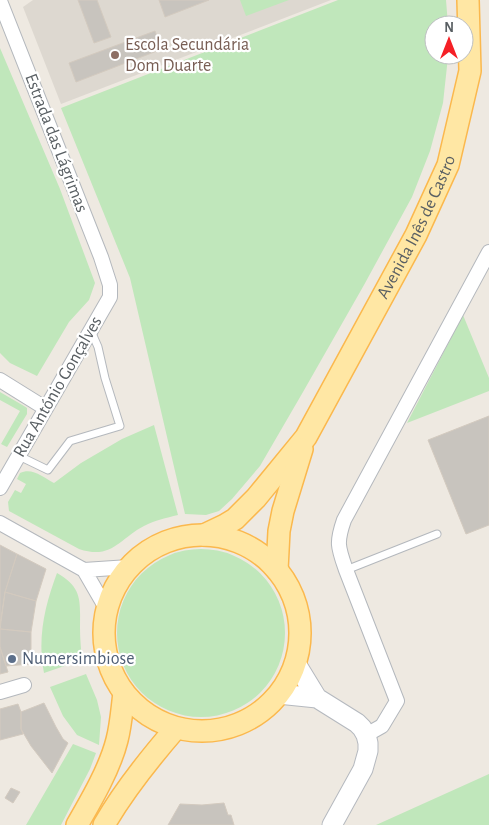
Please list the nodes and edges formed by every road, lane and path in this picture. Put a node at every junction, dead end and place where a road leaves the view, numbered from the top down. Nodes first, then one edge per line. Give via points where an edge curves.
1 (468, 0) edge
2 (0, 1) edge
3 (489, 252) edge
4 (110, 285) joint
5 (91, 331) junction
6 (0, 380) edge
7 (45, 408) junction
8 (306, 437) junction
9 (19, 456) junction
10 (0, 488) edge
11 (0, 523) edge
12 (437, 534) dead end
13 (204, 535) junction
14 (129, 567) junction
15 (84, 570) junction
16 (277, 570) junction
17 (346, 570) junction
18 (106, 608) junction
19 (295, 662) junction
20 (24, 685) dead end
21 (0, 692) edge
22 (124, 693) junction
23 (278, 694) junction
24 (317, 698) junction
25 (176, 728) junction
26 (366, 735) junction
27 (77, 825) edge
28 (104, 825) edge
29 (332, 825) edge

1 - 8 main road, Avenida Inês de Castro via 470,71 448,165 416,235
2 - 4 street, Estrada das Lágrimas
3 - 17 street via 344,520 339,549
4 - 5 street, Rua António Gonçalves via 110,296
5 - 7 street, Rua António Gonçalves
5 - 9 lane via 120,426 70,441 48,470
6 - 7 street
7 - 9 street, Rua António Gonçalves
8 - 13 main road, Avenida Inês de Castro via 235,519
8 - 16 main road, Avenida Inês de Castro via 283,511
9 - 10 street, Rua António Gonçalves
11 - 15 street
12 - 17 lane
13 - 14 main road via 176,538 155,547
13 - 16 main road via 244,545
14 - 15 street
14 - 18 main road via 115,586
15 - 18 street
16 - 19 main road via 296,604 299,643
17 - 26 street via 397,701 382,726
18 - 22 main road via 104,642 114,677
19 - 23 main road
19 - 24 main road
20 - 21 street
22 - 25 main road via 147,715
22 - 27 main road via 118,738 112,755
23 - 24 main road
23 - 25 main road via 245,721 225,728 200,731
24 - 26 main road via 357,723
25 - 28 main road via 152,755
26 - 29 main road via 368,751 363,769

